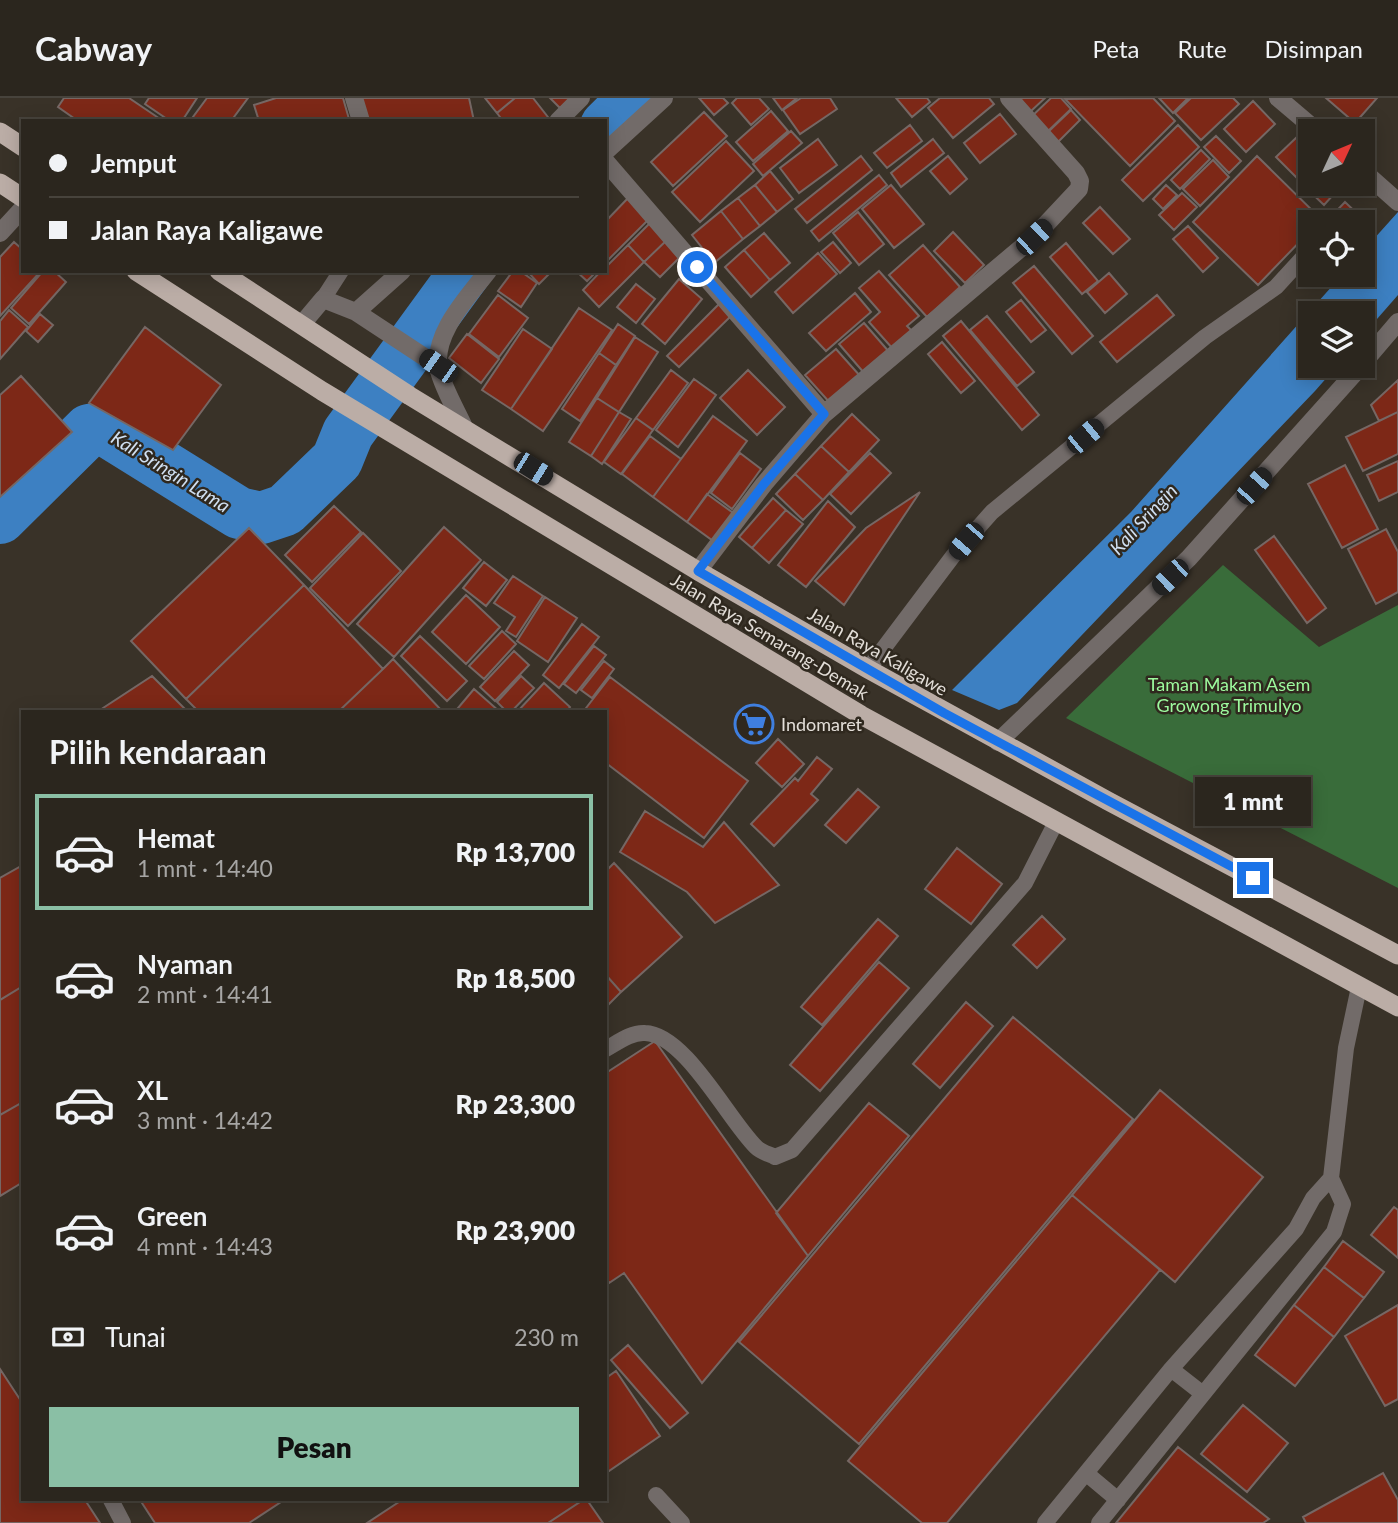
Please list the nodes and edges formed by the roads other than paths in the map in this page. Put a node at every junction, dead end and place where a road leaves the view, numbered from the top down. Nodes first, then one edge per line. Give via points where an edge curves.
1 (354, 98) edge
2 (581, 98) edge
3 (664, 98) edge
4 (1009, 98) edge
5 (1278, 98) edge
6 (360, 119) edge
7 (563, 119) edge
8 (1303, 119) edge
9 (0, 132) edge
10 (21, 146) edge
11 (607, 150) edge
12 (607, 163) edge
13 (1376, 181) edge
14 (2, 187) edge
15 (1396, 196) edge
16 (21, 197) edge
17 (21, 210) edge
18 (0, 233) edge
19 (1298, 263) edge
20 (139, 273) edge
21 (340, 273) edge
22 (400, 273) edge
23 (487, 273) edge
24 (232, 275) edge
25 (323, 299) junction
26 (356, 312) junction
27 (302, 324) junction
28 (1397, 326) edge
29 (1375, 350) edge
30 (438, 366) junction
31 (1350, 378) edge
32 (824, 414) junction
33 (463, 425) junction
34 (698, 571) junction
35 (867, 669) junction
36 (1005, 736) junction
37 (1056, 822) junction
38 (1398, 955) edge
39 (1359, 987) junction
40 (1398, 1007) edge
41 (607, 1048) edge
42 (1331, 1178) junction
43 (1171, 1369) junction
44 (1203, 1394) junction
45 (1087, 1475) junction
46 (656, 1495) dead end
47 (1118, 1500) junction
48 (112, 1501) edge
49 (123, 1523) edge
50 (682, 1523) edge
51 (1045, 1523) edge
52 (1098, 1523) edge

1 - 6 street
2 - 7 street
3 - 11 street
4 - 32 street via 1076,173 1079,189 1034,237
5 - 8 street
9 - 10 highway
12 - 32 street
13 - 15 street
14 - 16 highway
17 - 18 street
19 - 35 lane via 1276,286 1205,337 992,512
20 - 37 highway, Jalan Raya Semarang-Demak via 322,391 861,715
21 - 25 lane
22 - 26 street
23 - 30 street via 442,339
24 - 27 highway, Jalan Raya Kaligawe
25 - 26 street
25 - 27 street
26 - 30 street
27 - 33 highway, Jalan Raya Kaligawe via 410,396
28 - 29 street
30 - 33 street
31 - 36 street via 1189,558
32 - 34 street
33 - 34 highway, Jalan Raya Kaligawe
34 - 35 highway, Jalan Raya Kaligawe
35 - 36 highway, Jalan Raya Kaligawe
36 - 38 highway, Jalan Raya Kaligawe
37 - 39 highway, Jalan Raya Semarang-Demak
37 - 41 lane via 1032,872 987,929 792,1150 775,1157 758,1149 689,1062 664,1038 646,1033
39 - 40 highway, Jalan Raya Semarang-Demak
39 - 42 lane via 1346,1048
42 - 43 lane via 1313,1198 1296,1229
42 - 44 lane via 1343,1204 1334,1232
43 - 44 lane
43 - 45 lane
44 - 47 lane
45 - 47 lane
45 - 51 lane
46 - 50 lane
47 - 52 lane
48 - 49 lane

